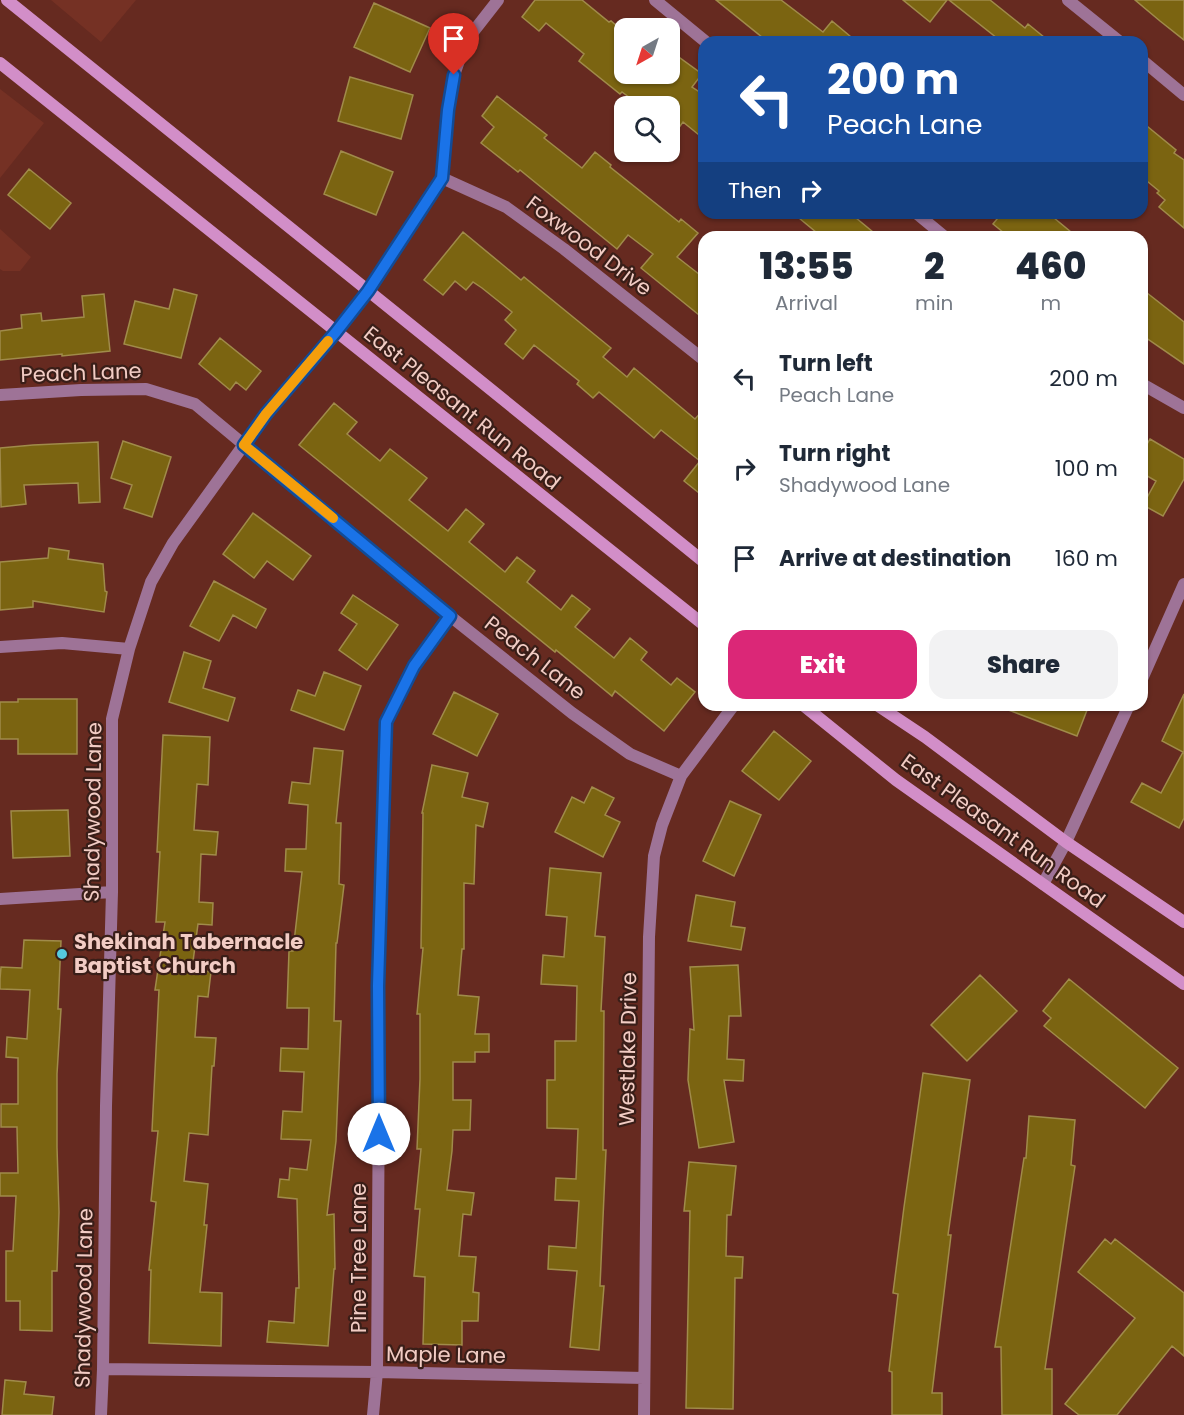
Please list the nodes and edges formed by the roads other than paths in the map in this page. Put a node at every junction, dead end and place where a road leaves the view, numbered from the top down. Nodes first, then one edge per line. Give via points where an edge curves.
1 (7, 0) edge
2 (498, 0) edge
3 (655, 0) edge
4 (1068, 0) edge
5 (699, 36) edge
6 (1113, 36) edge
7 (0, 63) edge
8 (1148, 65) edge
9 (1184, 94) edge
10 (442, 178) junction
11 (923, 219) edge
12 (938, 231) edge
13 (368, 291) junction
14 (336, 332) junction
15 (698, 355) edge
16 (1148, 387) edge
17 (0, 396) edge
18 (1184, 408) edge
19 (244, 445) junction
20 (698, 557) edge
21 (1184, 584) edge
22 (450, 616) junction
23 (698, 621) edge
24 (0, 647) edge
25 (129, 649) junction
26 (1148, 660) edge
27 (730, 711) edge
28 (810, 711) edge
29 (886, 711) edge
30 (1127, 711) edge
31 (681, 776) junction
32 (1066, 842) junction
33 (1043, 884) junction
34 (112, 892) junction
35 (0, 899) edge
36 (1184, 922) edge
37 (1184, 984) edge
38 (103, 1369) junction
39 (377, 1372) junction
40 (644, 1378) junction
41 (101, 1415) edge
42 (373, 1415) edge
43 (644, 1415) edge

1 - 13 main road, East Pleasant Run Road
2 - 10 street, Shadywood Lane via 466,41 454,75
3 - 5 street
4 - 6 street
7 - 14 main road, East Pleasant Run Road
8 - 9 street
10 - 13 street, Shadywood Lane
10 - 15 street, Foxwood Drive via 506,207
11 - 12 street
13 - 14 street, Shadywood Lane
13 - 20 main road, East Pleasant Run Road
14 - 19 street, Shadywood Lane
14 - 23 main road, East Pleasant Run Road
16 - 18 street
17 - 19 street, Peach Lane via 146,389 195,404
19 - 22 street, Peach Lane
19 - 25 street, Shadywood Lane via 172,543 151,582
21 - 26 street
22 - 31 street, Peach Lane via 630,754
22 - 39 street, Pine Tree Lane via 414,666 386,722 378,986
24 - 25 street via 63,643
25 - 34 street, Shadywood Lane via 112,719
27 - 31 street, Westlake Drive
28 - 33 main road, East Pleasant Run Road via 896,780
29 - 32 main road, East Pleasant Run Road
30 - 32 street
31 - 40 street, Westlake Drive via 654,856 649,938
32 - 33 street
32 - 36 main road, East Pleasant Run Road
33 - 37 main road, East Pleasant Run Road
34 - 35 street
34 - 38 street, Shadywood Lane
38 - 39 street, Maple Lane
38 - 41 street, Shadywood Lane
39 - 40 street, Maple Lane
39 - 42 street, Pine Tree Lane
40 - 43 street, Westlake Drive

